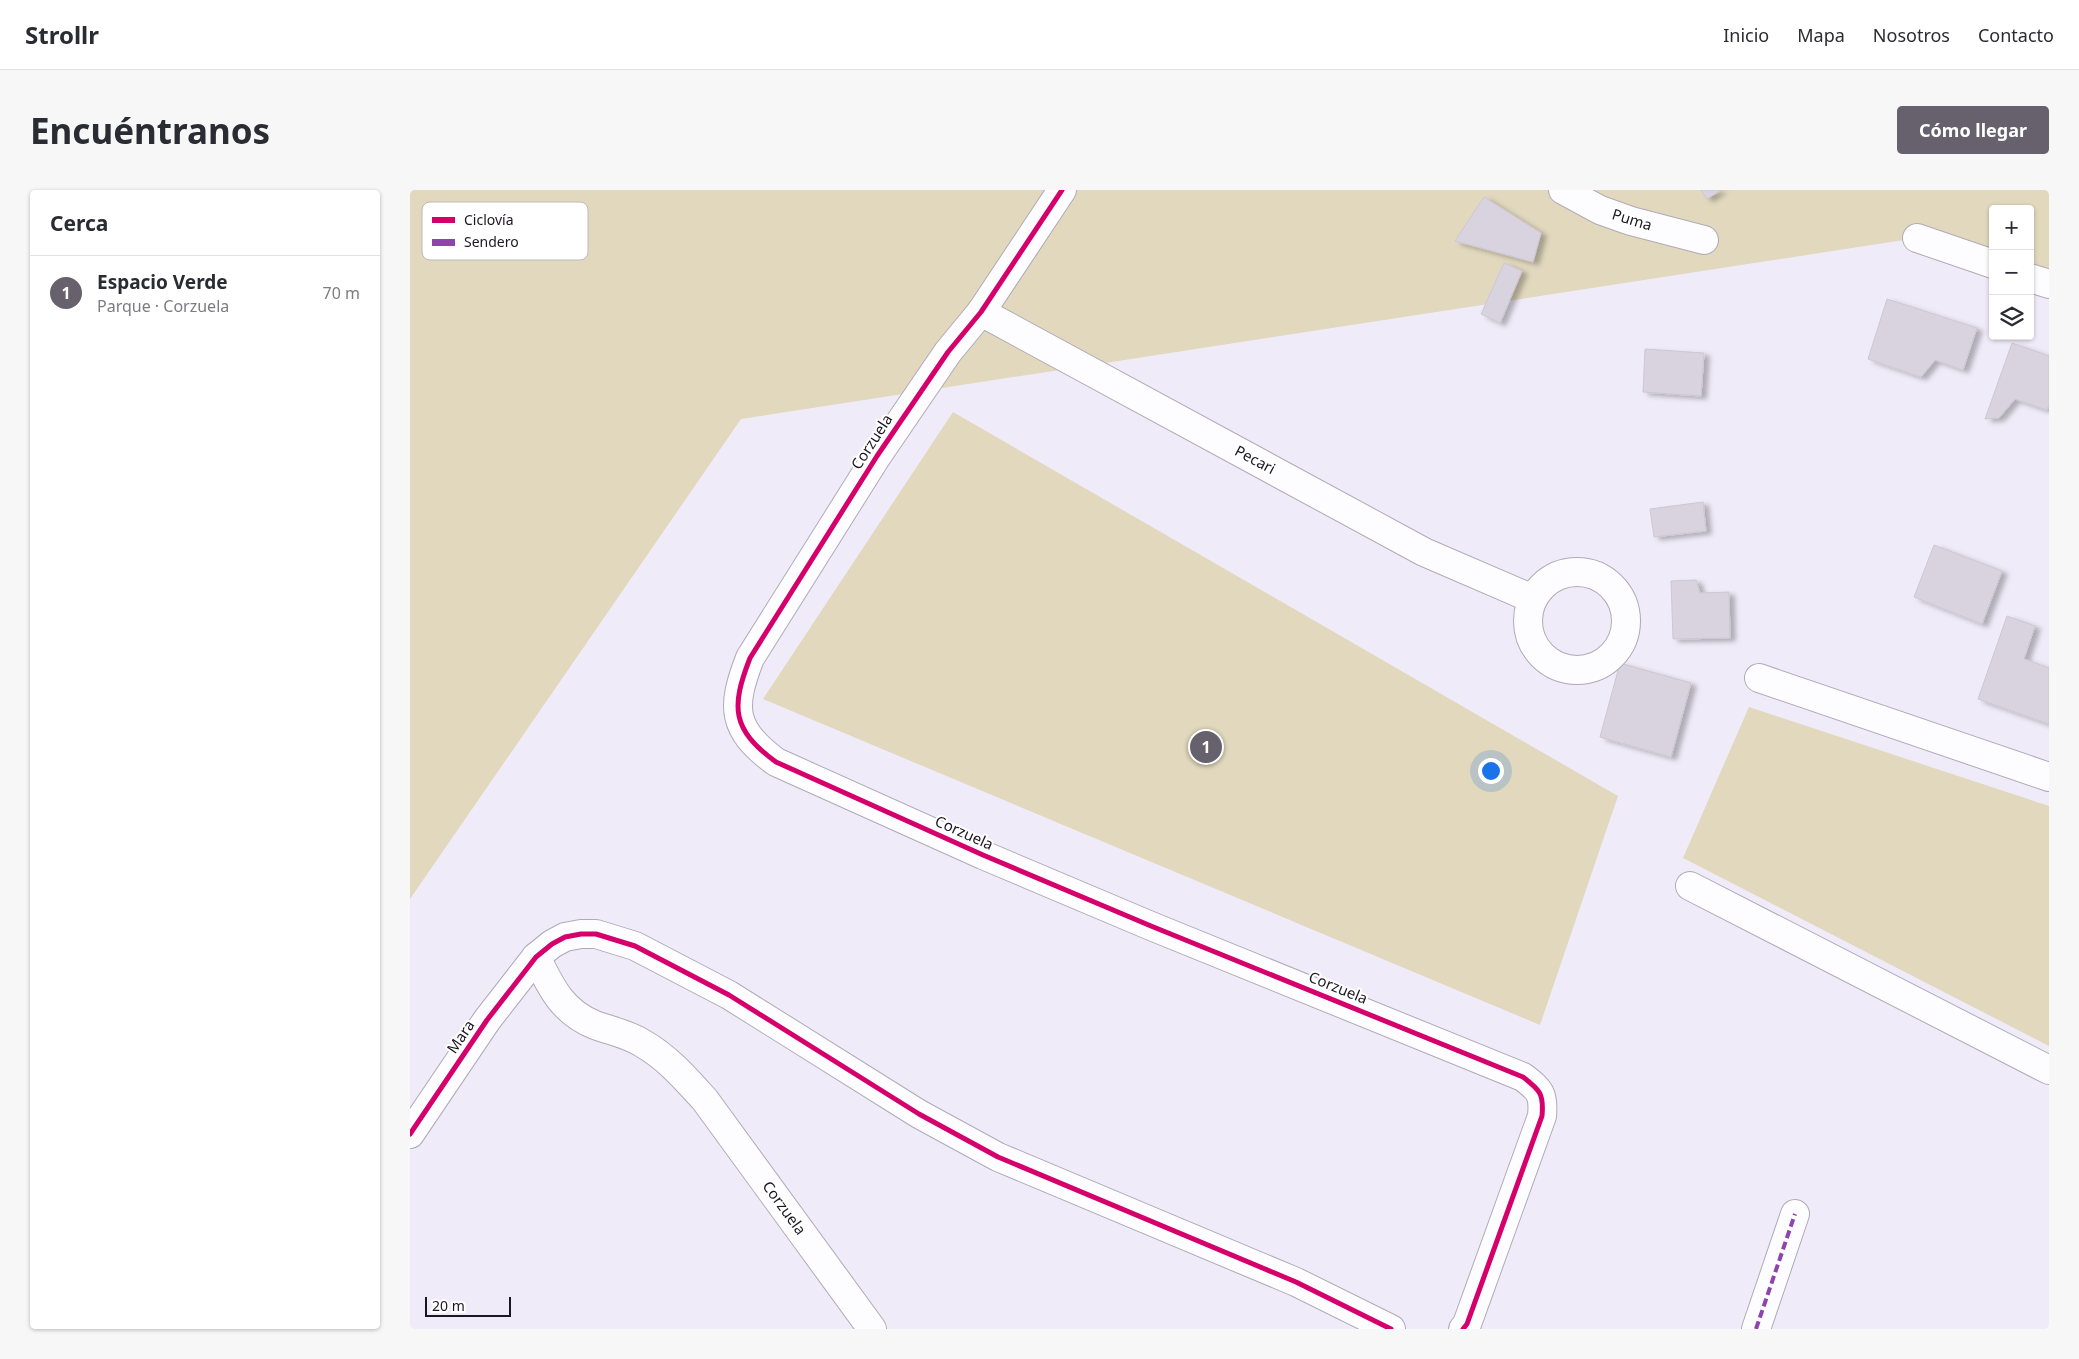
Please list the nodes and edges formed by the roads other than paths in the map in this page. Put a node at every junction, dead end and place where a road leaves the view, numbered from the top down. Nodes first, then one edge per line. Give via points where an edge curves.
1 (1062, 190) edge
2 (1563, 190) edge
3 (1917, 238) dead end
4 (1704, 240) dead end
5 (1989, 263) edge
6 (2034, 279) edge
7 (2049, 284) edge
8 (980, 312) junction
9 (1533, 599) dead end
10 (1759, 678) dead end
11 (2049, 777) edge
12 (1690, 886) dead end
13 (536, 957) junction
14 (2049, 1070) edge
15 (410, 1134) edge
16 (1795, 1214) dead end
17 (872, 1329) edge
18 (1391, 1329) edge
19 (1463, 1329) edge
20 (1756, 1329) edge

1 - 8 street, Corzuela
2 - 4 street, Puma via 1600,210 1631,221
3 - 5 street
6 - 7 street
8 - 9 street, Pecari via 1424,552
8 - 19 street, Corzuela via 948,352 878,456 750,658 739,686 742,728 756,748 776,762 983,856 1523,1076 1535,1086 1544,1100 1542,1116
10 - 11 street
12 - 14 street
13 - 15 street, Mara via 487,1020
13 - 17 street, Corzuela via 560,1001 576,1014 642,1043 683,1075 705,1100
13 - 18 street via 565,937 582,934 596,934 636,946 729,995 919,1114 998,1157 1296,1282
16 - 20 street

